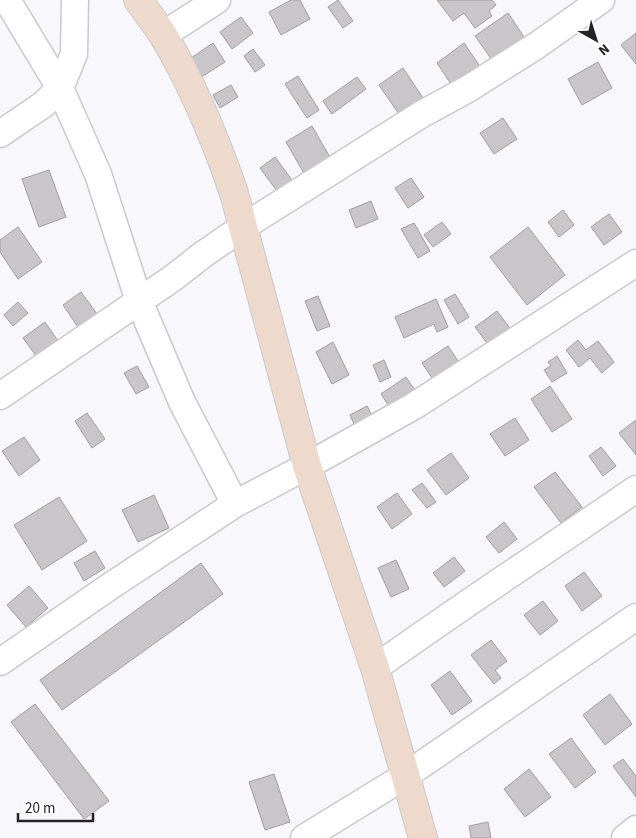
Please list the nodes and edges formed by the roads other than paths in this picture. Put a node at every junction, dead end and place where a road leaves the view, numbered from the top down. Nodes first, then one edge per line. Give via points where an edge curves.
1 (7, 0) edge
2 (75, 0) edge
3 (138, 0) edge
4 (218, 0) edge
5 (601, 0) edge
6 (163, 35) junction
7 (60, 88) junction
8 (0, 134) edge
9 (243, 227) junction
10 (636, 263) edge
11 (139, 301) junction
12 (0, 396) edge
13 (307, 466) junction
14 (636, 488) edge
15 (235, 504) junction
16 (636, 617) edge
17 (0, 661) edge
18 (376, 668) junction
19 (405, 776) junction
20 (636, 829) edge
21 (314, 835) edge
22 (423, 838) edge
23 (625, 838) edge

1 - 7 street
2 - 7 street via 74,54
3 - 6 street
4 - 6 street
5 - 9 street via 468,90 422,114
6 - 9 street via 212,134
7 - 8 street via 44,104
7 - 11 street via 98,174
9 - 11 street
9 - 13 street
10 - 13 street via 414,406
11 - 12 street
11 - 15 street via 182,402
13 - 15 street
13 - 18 street
14 - 18 street
15 - 17 street
16 - 19 street
18 - 19 street
19 - 21 street
19 - 22 street
20 - 23 street

